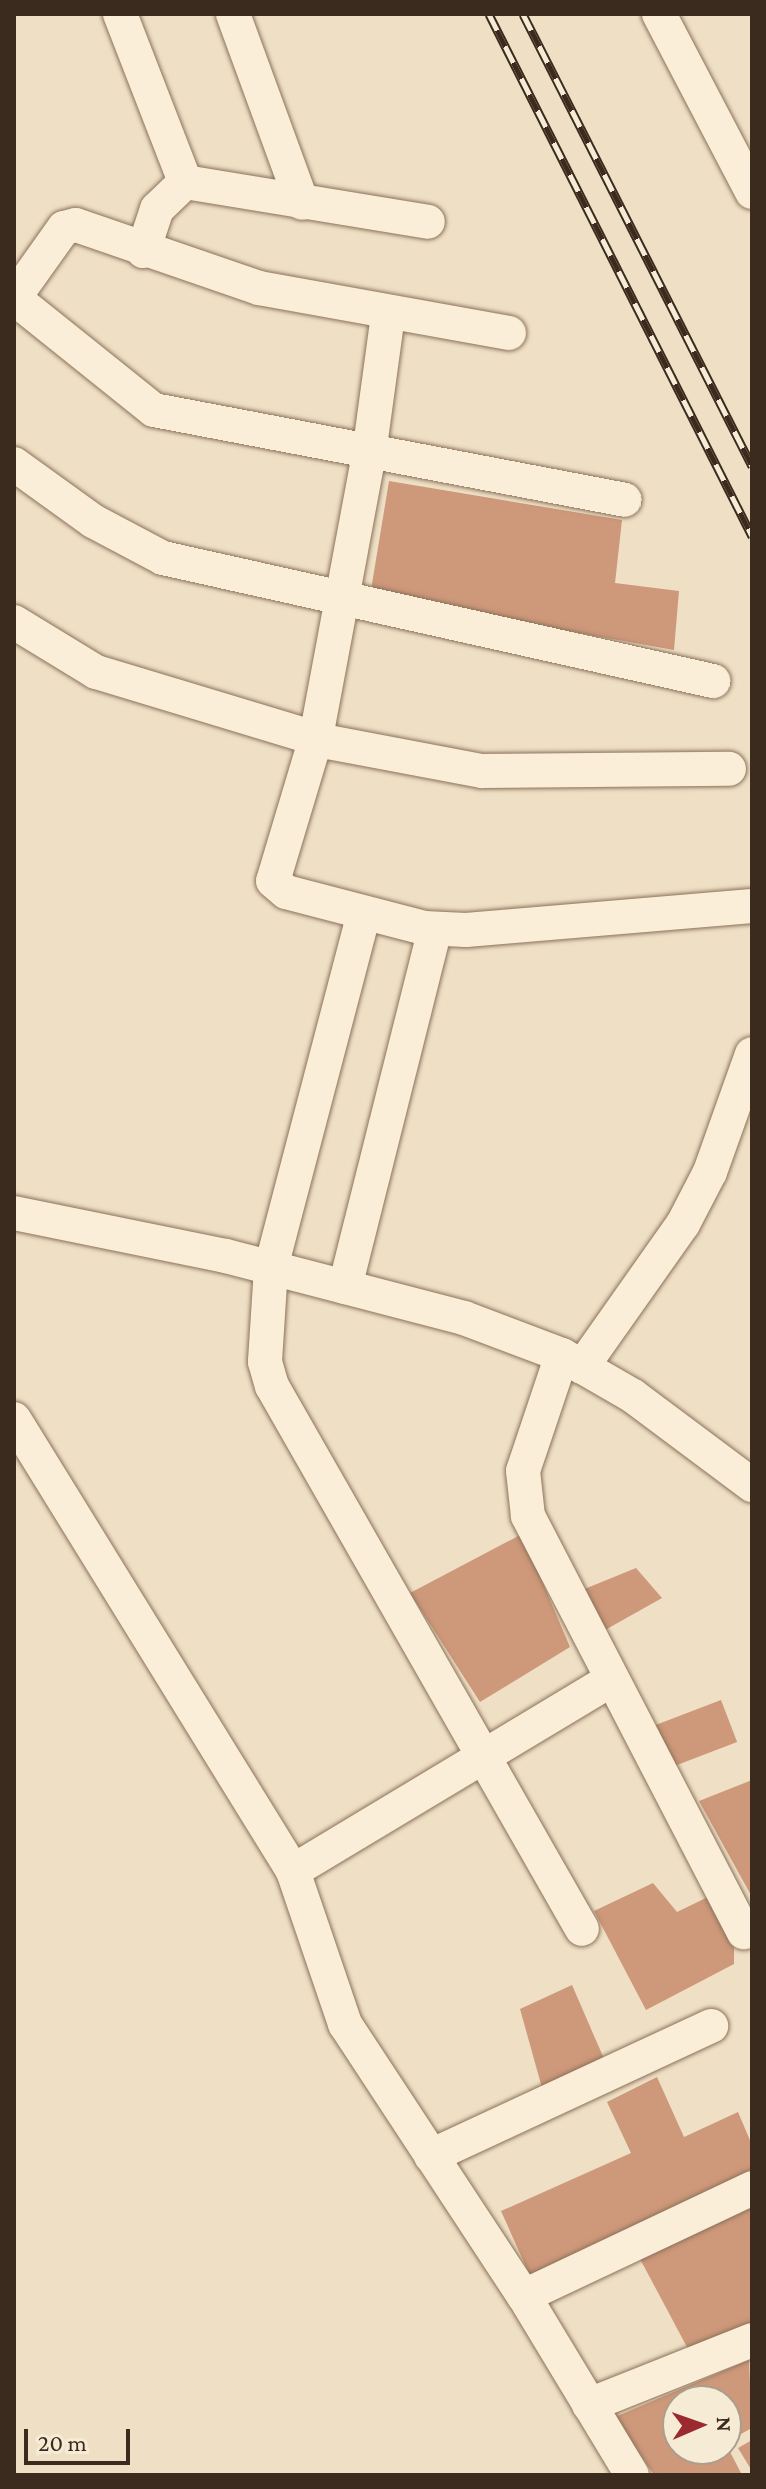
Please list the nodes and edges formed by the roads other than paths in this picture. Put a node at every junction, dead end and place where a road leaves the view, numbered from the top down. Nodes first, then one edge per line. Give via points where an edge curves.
1 (120, 14) edge
2 (233, 14) edge
3 (659, 14) edge
4 (185, 182) junction
5 (752, 192) edge
6 (302, 203) junction
7 (428, 222) dead end
8 (143, 251) junction
9 (14, 298) edge
10 (388, 315) junction
11 (509, 333) dead end
12 (369, 454) junction
13 (14, 464) edge
14 (624, 500) dead end
15 (342, 599) junction
16 (14, 622) edge
17 (713, 681) dead end
18 (316, 738) junction
19 (729, 769) dead end
20 (752, 906) edge
21 (364, 913) junction
22 (435, 929) junction
23 (752, 1054) edge
24 (14, 1213) edge
25 (271, 1268) junction
26 (345, 1287) junction
27 (572, 1361) junction
28 (14, 1419) edge
29 (752, 1485) edge
30 (611, 1680) junction
31 (484, 1756) junction
32 (293, 1871) junction
33 (582, 1929) dead end
34 (744, 1932) dead end
35 (711, 2026) dead end
36 (431, 2156) junction
37 (752, 2188) edge
38 (524, 2296) junction
39 (752, 2340) edge
40 (589, 2405) junction
41 (632, 2475) edge

1 - 4 street
2 - 6 street
3 - 5 street
4 - 6 street
4 - 8 street via 157,209
6 - 7 street
8 - 9 street via 91,229 64,228
8 - 10 street via 259,288
9 - 12 street via 154,410
10 - 11 street
10 - 12 street
12 - 14 street
12 - 15 street
13 - 15 street via 141,549
15 - 17 street
15 - 18 street
16 - 18 street via 96,672
18 - 19 street via 482,771
18 - 21 street via 273,881 286,892
20 - 22 street
21 - 22 street
21 - 25 street
22 - 26 street
23 - 27 street via 710,1172 683,1224
24 - 25 street
25 - 26 street
25 - 31 street via 264,1344 272,1386
26 - 27 street via 464,1318
27 - 29 street via 633,1396
27 - 30 street via 523,1471 523,1490 528,1516
28 - 32 street
30 - 31 street
30 - 34 street
31 - 32 street
31 - 33 street
32 - 36 street via 345,2024
35 - 36 street
36 - 38 street
37 - 38 street
38 - 40 street
39 - 40 street
40 - 41 street

